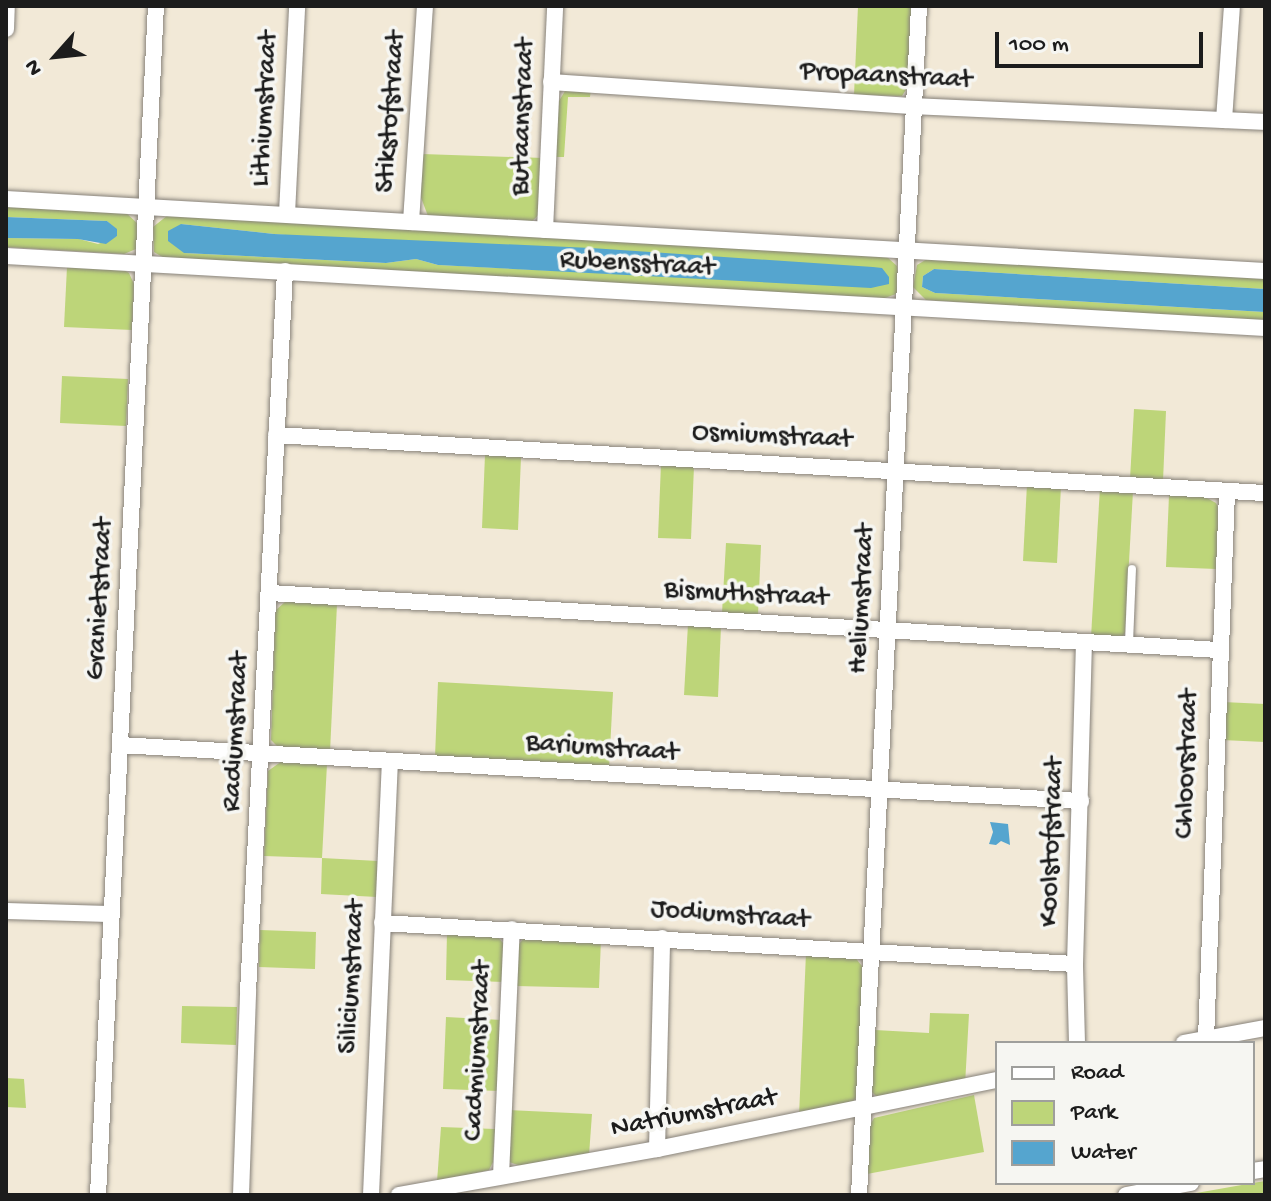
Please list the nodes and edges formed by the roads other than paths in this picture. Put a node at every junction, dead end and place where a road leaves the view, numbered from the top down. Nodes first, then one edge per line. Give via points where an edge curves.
1 (7, 6) edge
2 (156, 6) edge
3 (297, 6) edge
4 (425, 6) edge
5 (555, 6) edge
6 (919, 6) edge
7 (1232, 6) edge
8 (6, 29) edge
9 (551, 82) junction
10 (914, 106) junction
11 (1224, 120) junction
12 (1265, 122) edge
13 (6, 199) edge
14 (146, 206) junction
15 (287, 214) junction
16 (411, 222) junction
17 (545, 230) junction
18 (908, 251) junction
19 (6, 256) edge
20 (142, 262) junction
21 (285, 271) junction
22 (1265, 271) edge
23 (903, 307) junction
24 (1265, 328) edge
25 (276, 435) junction
26 (895, 470) junction
27 (1227, 492) junction
28 (1265, 493) edge
29 (1132, 569) dead end
30 (270, 593) junction
31 (886, 629) junction
32 (1084, 642) junction
33 (1129, 643) junction
34 (1218, 650) junction
35 (120, 745) junction
36 (262, 754) junction
37 (390, 761) junction
38 (881, 792) junction
39 (1081, 801) junction
40 (6, 911) edge
41 (109, 914) junction
42 (382, 923) junction
43 (512, 929) junction
44 (662, 938) junction
45 (872, 952) junction
46 (1075, 964) junction
47 (1265, 1028) edge
48 (1206, 1039) junction
49 (1077, 1041) edge
50 (1195, 1041) edge
51 (995, 1080) edge
52 (864, 1107) junction
53 (657, 1149) junction
54 (501, 1176) junction
55 (1180, 1185) edge
56 (98, 1195) edge
57 (241, 1195) edge
58 (371, 1195) edge
59 (399, 1195) edge
60 (859, 1195) edge
61 (1126, 1195) edge

1 - 8 street
2 - 14 street, Granietstraat
3 - 15 street, Lithiumstraat
4 - 16 street, Stikstofstraat
5 - 9 street, Butaanstraat
6 - 10 street, Heliumstraat
7 - 11 street
9 - 10 street, Propaanstraat
9 - 17 street, Butaanstraat
10 - 11 street, Propaanstraat
10 - 18 street, Heliumstraat
11 - 12 street, Propaanstraat
13 - 14 street, Rubensstraat
14 - 15 street, Rubensstraat
14 - 20 street, Granietstraat
15 - 16 street, Rubensstraat
16 - 17 street, Rubensstraat
17 - 18 street, Rubensstraat
18 - 22 street, Rubensstraat
18 - 23 street, Heliumstraat
19 - 20 street, Rubensstraat
20 - 21 street, Rubensstraat
20 - 35 street, Granietstraat
21 - 23 street, Rubensstraat
21 - 25 street, Radiumstraat
23 - 24 street, Rubensstraat
23 - 26 street, Heliumstraat
25 - 26 street, Osmiumstraat
25 - 30 street, Radiumstraat
26 - 27 street, Osmiumstraat
26 - 31 street, Heliumstraat
27 - 28 street, Osmiumstraat
27 - 34 street, Chloorstraat
29 - 33 lane
30 - 31 street, Bismuthstraat
30 - 36 street, Radiumstraat
31 - 32 street, Bismuthstraat
31 - 38 street, Heliumstraat
32 - 33 street, Bismuthstraat
32 - 39 street, Koolstofstraat
33 - 34 street, Bismuthstraat
34 - 48 street, Chloorstraat
35 - 36 street, Bariumstraat
35 - 41 street, Granietstraat
36 - 37 street, Bariumstraat
36 - 57 street, Radiumstraat
37 - 38 street, Bariumstraat
37 - 42 street, Siliciumstraat
38 - 39 street, Bariumstraat
38 - 45 street, Heliumstraat
39 - 46 street, Koolstofstraat
40 - 41 street
41 - 56 street, Granietstraat
42 - 43 street, Jodiumstraat
42 - 58 street, Siliciumstraat
43 - 44 street, Jodiumstraat
43 - 54 street, Cadmiumstraat
44 - 45 street, Jodiumstraat
44 - 53 street
45 - 46 street, Jodiumstraat
45 - 52 street, Heliumstraat
46 - 49 street, Koolstofstraat
47 - 48 street
48 - 50 street
51 - 52 street, Natriumstraat
52 - 53 street, Natriumstraat
52 - 60 street, Heliumstraat
53 - 54 street, Natriumstraat
54 - 59 street, Natriumstraat
55 - 61 street

